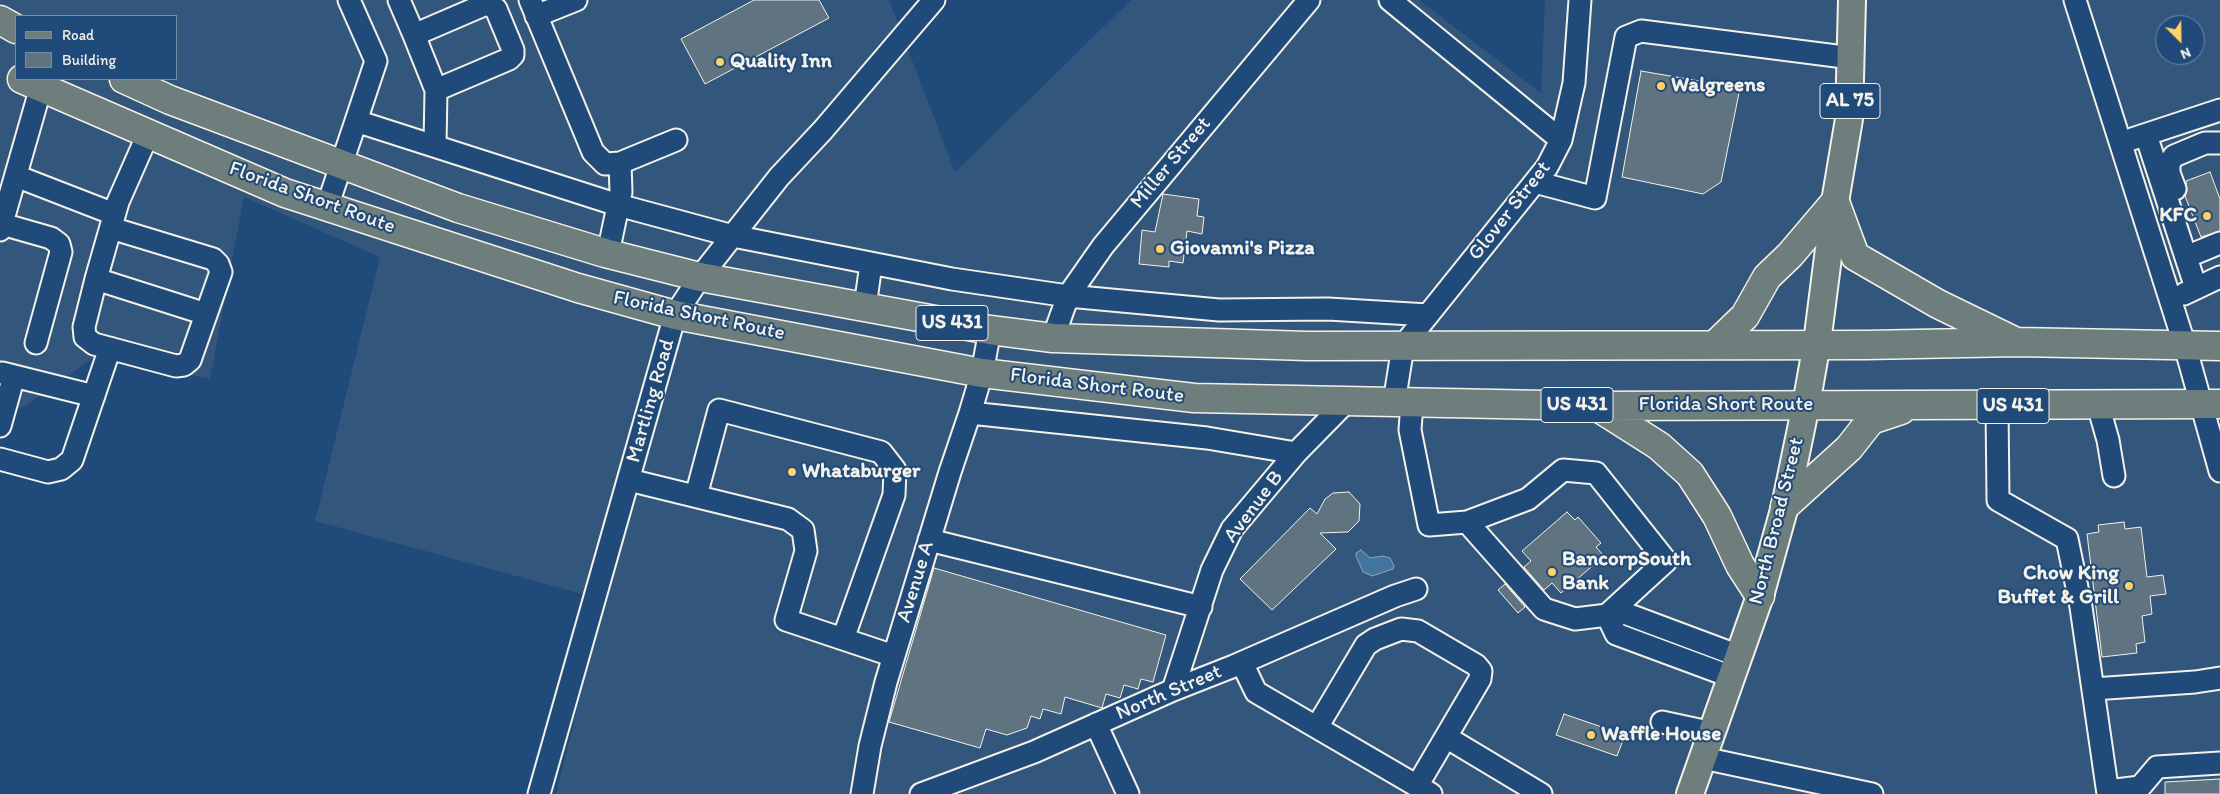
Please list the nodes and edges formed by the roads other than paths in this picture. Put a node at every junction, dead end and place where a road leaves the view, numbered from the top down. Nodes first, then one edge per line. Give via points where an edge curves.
1 (350, 0) edge
2 (400, 0) edge
3 (576, 0) edge
4 (934, 0) edge
5 (1309, 0) edge
6 (1390, 0) edge
7 (1580, 0) edge
8 (1852, 0) edge
9 (2075, 0) edge
10 (533, 8) edge
11 (0, 20) edge
12 (15, 28) edge
13 (414, 35) junction
14 (1852, 58) junction
15 (0, 69) edge
16 (15, 76) edge
17 (126, 80) edge
18 (31, 83) edge
19 (436, 90) junction
20 (2220, 110) edge
21 (356, 121) junction
22 (148, 134) junction
23 (2146, 134) junction
24 (676, 140) dead end
25 (1561, 140) junction
26 (2121, 143) junction
27 (2220, 143) edge
28 (435, 146) junction
29 (620, 163) junction
30 (342, 166) junction
31 (16, 176) junction
32 (1535, 182) junction
33 (1835, 202) junction
34 (618, 205) junction
35 (327, 207) junction
36 (112, 221) junction
37 (1, 227) edge
38 (733, 236) junction
39 (2220, 243) edge
40 (608, 253) junction
41 (2192, 255) junction
42 (870, 264) junction
43 (700, 277) junction
44 (2220, 277) edge
45 (96, 279) junction
46 (2196, 288) junction
47 (1068, 296) junction
48 (2171, 301) junction
49 (864, 307) junction
50 (206, 314) junction
51 (675, 315) junction
52 (1428, 315) junction
53 (990, 330) junction
54 (1053, 338) junction
55 (36, 342) dead end
56 (2017, 342) junction
57 (1818, 343) junction
58 (1715, 345) junction
59 (1402, 346) junction
60 (2185, 346) junction
61 (2220, 346) edge
62 (110, 348) junction
63 (982, 373) junction
64 (7, 374) edge
65 (94, 396) junction
66 (1347, 401) junction
67 (1403, 403) junction
68 (2210, 404) edge
69 (1806, 405) junction
70 (2098, 405) junction
71 (1596, 406) junction
72 (1911, 406) junction
73 (1997, 406) junction
74 (970, 413) junction
75 (0, 426) edge
76 (1296, 453) junction
77 (0, 459) edge
78 (2220, 470) edge
79 (2114, 476) dead end
80 (629, 480) junction
81 (696, 496) junction
82 (1785, 506) junction
83 (1467, 522) junction
84 (930, 540) junction
85 (1416, 589) dead end
86 (1760, 596) junction
87 (1201, 607) junction
88 (1607, 615) junction
89 (843, 639) junction
90 (894, 656) junction
91 (1242, 663) junction
92 (1736, 666) junction
93 (2220, 678) edge
94 (2093, 689) junction
95 (1173, 690) junction
96 (1662, 722) dead end
97 (1096, 724) junction
98 (1317, 727) junction
99 (1712, 733) junction
100 (1446, 737) junction
101 (1703, 758) junction
102 (2220, 763) edge
103 (1424, 790) edge
104 (2143, 791) edge
105 (2108, 792) edge
106 (539, 794) edge
107 (862, 794) edge
108 (921, 794) edge
109 (1128, 794) edge
110 (1541, 794) edge
111 (1690, 794) edge
112 (1872, 794) edge

1 - 21 street via 376,61
2 - 13 street
3 - 10 street
4 - 38 street, Martling Road via 779,177
5 - 47 street, Miller Street via 1130,212
6 - 25 street
7 - 25 street, Glover Street via 1574,83
8 - 14 main road, North Broad Street / AL 75
9 - 26 street
10 - 29 street via 593,152 605,164
11 - 12 highway
13 - 19 street
13 - 19 street via 486,4 496,9 513,50 509,59
14 - 32 street via 1641,31 1626,37 1595,198
14 - 33 main road, North Broad Street / AL 75 via 1850,119
15 - 16 highway
17 - 30 highway, Florida Short Route / US 431
18 - 22 highway, Florida Short Route / US 431
18 - 31 street
19 - 28 street
20 - 23 street
21 - 28 street
21 - 30 street
22 - 35 highway, Florida Short Route / US 431 via 285,193
22 - 36 street
23 - 26 street
23 - 41 street
24 - 29 street
25 - 32 street, Glover Street
26 - 48 street
27 - 41 street via 2205,143 2174,156 2169,163
28 - 34 street
29 - 34 street
30 - 35 street
30 - 40 highway, Florida Short Route / US 431 via 458,208
31 - 36 street
31 - 37 street
32 - 52 street, Glover Street
33 - 56 highway via 1855,256 1938,304
33 - 57 main road, North Broad Street / AL 75
33 - 58 highway via 1767,277 1745,316
34 - 38 street
34 - 40 street
35 - 51 highway, Florida Short Route / US 431 via 578,288
36 - 45 street
36 - 50 street via 213,259 221,272
37 - 55 street via 51,238 59,244 61,252
38 - 42 street
38 - 43 street, Martling Road
39 - 41 street
40 - 43 highway, Florida Short Route / US 431
41 - 46 street
42 - 47 street via 952,280
42 - 49 street
43 - 49 highway, Florida Short Route / US 431
43 - 51 street, Martling Road
44 - 46 street
45 - 50 street
45 - 62 street via 84,327 85,337 94,344
46 - 48 street
47 - 52 street via 1219,310 1328,309
47 - 54 street, Miller Street
48 - 60 street
49 - 53 highway, Florida Short Route / US 431
50 - 62 street via 190,360 184,365 176,366
51 - 63 highway, Florida Short Route / US 431
51 - 80 street, Martling Road
52 - 59 street, Glover Street
53 - 54 highway, Florida Short Route / US 431
53 - 63 street, Avenue A
54 - 59 highway, Florida Short Route / US 431
56 - 57 highway, Florida Short Route / US 431
56 - 60 highway, Florida Short Route / US 431
57 - 58 highway, Florida Short Route / US 431
57 - 69 main road, North Broad Street / AL 75
58 - 59 highway, Florida Short Route / US 431
59 - 67 street
60 - 61 highway, Florida Short Route / US 431
60 - 68 street
62 - 65 street
63 - 66 highway, Florida Short Route / US 431 via 1194,398
63 - 74 street, Avenue A
64 - 65 street
64 - 75 street
65 - 77 street via 72,460 60,469 48,472
66 - 67 highway, Florida Short Route / US 431
66 - 76 street, Avenue B
67 - 71 highway, Florida Short Route / US 431
67 - 83 street via 1429,525
68 - 70 highway, Florida Short Route / US 431
68 - 78 street
69 - 71 highway, Florida Short Route / US 431
69 - 72 highway, Florida Short Route / US 431
69 - 82 main road, North Broad Street / AL 75
70 - 73 highway, Florida Short Route / US 431
70 - 79 street
71 - 86 highway via 1659,446 1690,474
72 - 73 highway, Florida Short Route / US 431
72 - 82 highway via 1871,420 1849,448
73 - 94 street via 1998,500 2067,539
74 - 76 street via 1207,438
74 - 84 street, Avenue A
76 - 87 street, Avenue B via 1232,529 1212,570
80 - 81 street
80 - 106 street, Martling Road
81 - 89 street via 788,520 803,530 806,551 786,620
81 - 89 street via 719,410 880,452 895,470 894,494
82 - 86 main road, North Broad Street / AL 75
83 - 88 street via 1544,609 1575,619
83 - 88 street via 1528,499 1563,470 1596,473 1666,562
84 - 87 street
84 - 90 street, Avenue A
85 - 91 street, North Street
86 - 92 main road, North Broad Street / AL 75
87 - 95 street, Avenue B
88 - 92 street via 1624,613
89 - 90 street
90 - 107 street, Avenue A via 870,746
91 - 95 street, North Street
91 - 98 street via 1256,692
92 - 99 main road, North Broad Street / AL 75
93 - 94 street
94 - 105 street
95 - 97 street, North Street
96 - 99 street
97 - 108 street, North Street via 1034,752
97 - 109 street
98 - 100 street via 1366,645 1401,629 1418,631 1481,671 1480,679
98 - 103 street
99 - 101 main road, North Broad Street / AL 75
100 - 103 street
100 - 110 street
101 - 111 main road, North Broad Street / AL 75
101 - 112 street
102 - 104 street via 2157,767
104 - 105 street

